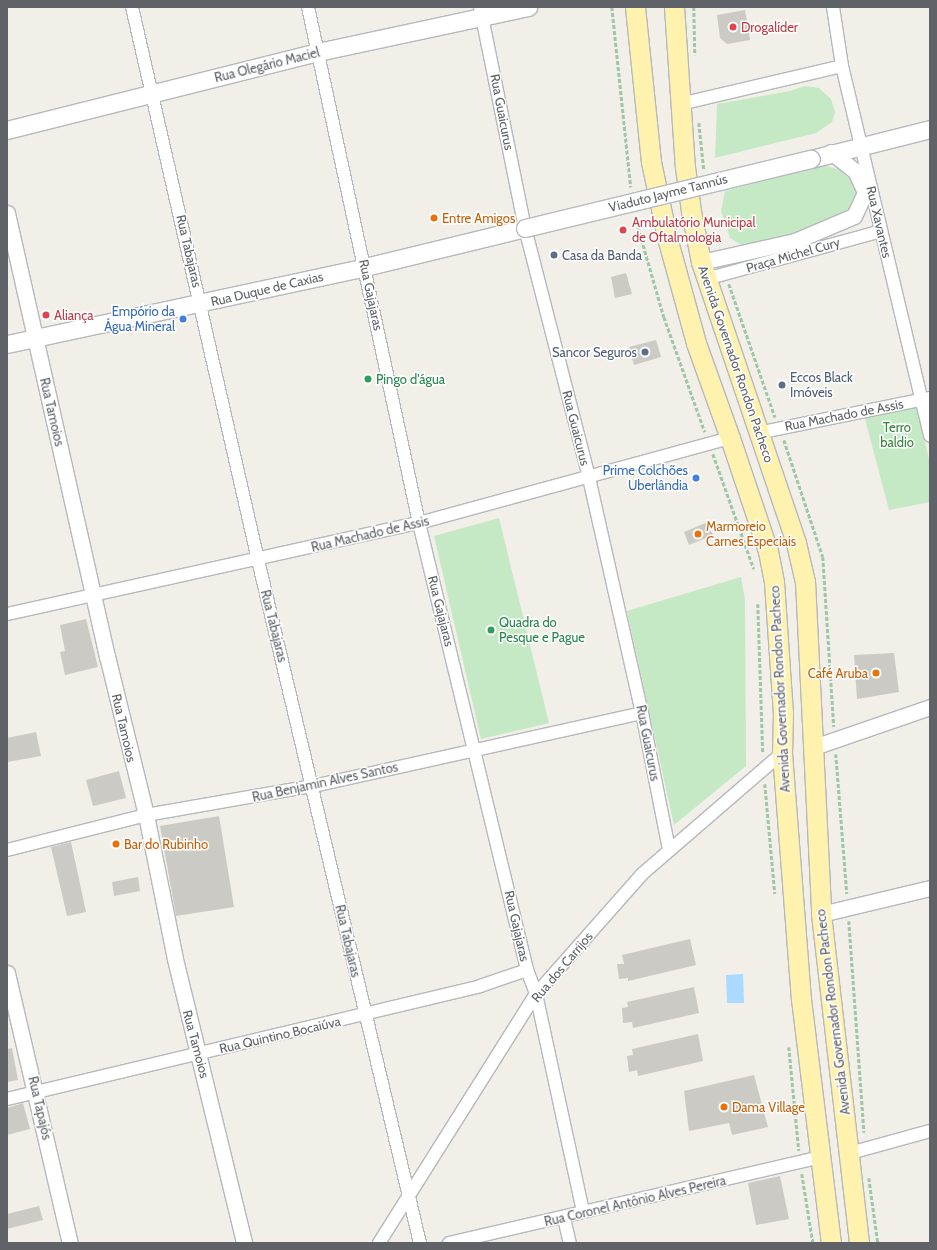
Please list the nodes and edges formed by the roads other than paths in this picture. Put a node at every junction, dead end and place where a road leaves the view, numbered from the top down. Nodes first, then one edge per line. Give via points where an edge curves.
1 (132, 7) edge
2 (308, 7) edge
3 (528, 7) edge
4 (635, 7) edge
5 (674, 7) edge
6 (833, 7) edge
7 (487, 13) edge
8 (318, 52) junction
9 (842, 66) junction
10 (152, 93) junction
11 (680, 104) junction
12 (930, 129) edge
13 (7, 130) edge
14 (861, 144) junction
15 (832, 152) junction
16 (7, 213) edge
17 (525, 228) junction
18 (881, 230) junction
19 (365, 267) junction
20 (703, 270) junction
21 (201, 304) junction
22 (35, 337) junction
23 (7, 344) edge
24 (925, 399) edge
25 (758, 433) junction
26 (930, 436) edge
27 (730, 438) junction
28 (589, 478) junction
29 (419, 523) junction
30 (258, 560) junction
31 (93, 594) junction
32 (7, 614) edge
33 (930, 708) edge
34 (642, 713) junction
35 (814, 747) junction
36 (475, 749) junction
37 (782, 753) junction
38 (313, 786) junction
39 (146, 816) junction
40 (669, 849) junction
41 (7, 850) edge
42 (930, 888) edge
43 (821, 914) junction
44 (527, 970) junction
45 (7, 973) edge
46 (536, 994) junction
47 (365, 1015) junction
48 (199, 1053) junction
49 (37, 1092) junction
50 (7, 1099) edge
51 (930, 1131) edge
52 (850, 1153) junction
53 (821, 1157) junction
54 (408, 1196) junction
55 (583, 1212) junction
56 (564, 1218) junction
57 (70, 1243) edge
58 (244, 1243) edge
59 (379, 1243) edge
60 (420, 1243) edge
61 (449, 1243) edge
62 (570, 1243) edge
63 (831, 1243) edge
64 (859, 1243) edge

1 - 10 street, Rua Tabajaras
2 - 8 street, Rua Gajajaras
3 - 7 main road, Rua Olegário Maciel
4 - 27 main road, Avenida Governador Rondon Pacheco via 651,162 668,241 696,343
5 - 11 main road, Avenida Governador Rondon Pacheco
6 - 9 street, Rua Xavantes
7 - 8 main road, Rua Olegário Maciel
7 - 17 street, Rua Guaicurus
8 - 10 main road, Rua Olegário Maciel
8 - 19 street, Rua Gajajaras
9 - 11 street
9 - 14 street, Rua Xavantes
10 - 13 main road, Rua Olegário Maciel
10 - 21 street, Rua Tabajaras
11 - 20 main road, Avenida Governador Rondon Pacheco via 691,212
12 - 14 main road
14 - 15 main road, Viaduto Jayme Tannús
14 - 18 street, Rua Xavantes
15 - 17 main road, Viaduto Jayme Tannús, bridge
15 - 20 street, Praça Michel Cury via 855,171 864,192 854,216 795,241
16 - 22 street, Rua Tamoios
17 - 19 main road, Rua Duque de Caxias
17 - 28 street, Rua Guaicurus
18 - 20 street, Praça Michel Cury
18 - 24 street, Rua Xavantes
19 - 21 main road, Rua Duque de Caxias
19 - 29 street, Rua Gajajaras
20 - 25 main road, Avenida Governador Rondon Pacheco
21 - 22 main road, Rua Duque de Caxias
21 - 30 street, Rua Tabajaras
22 - 23 main road, Rua Duque de Caxias
22 - 31 street, Rua Tamoios
24 - 25 street, Rua Machado de Assis
24 - 26 street, Rua Xavantes
25 - 35 main road, Avenida Governador Rondon Pacheco via 803,570 810,719
27 - 28 street, Rua Machado de Assis
27 - 37 main road, Avenida Governador Rondon Pacheco via 774,577 783,712
28 - 29 street, Rua Machado de Assis
28 - 34 street, Rua Guaicurus
29 - 30 street, Rua Machado de Assis
29 - 36 street, Rua Gajajaras
30 - 31 street, Rua Machado de Assis
30 - 38 street, Rua Tabajaras
31 - 32 street, Rua Machado de Assis
31 - 39 street, Rua Tamoios
33 - 35 street
34 - 36 street, Rua Benjamin Alves Santos
34 - 40 street, Rua Guaicurus
35 - 43 main road, Avenida Governador Rondon Pacheco
36 - 38 street, Rua Benjamin Alves Santos
36 - 44 street, Rua Gajajaras
37 - 40 street, Rua dos Carrijos
37 - 53 main road, Avenida Governador Rondon Pacheco via 801,999
38 - 39 street, Rua Benjamin Alves Santos
38 - 47 street, Rua Tabajaras
39 - 41 street, Rua Benjamin Alves Santos
39 - 48 street, Rua Tamoios via 175,960
40 - 46 street, Rua dos Carrijos via 642,874
42 - 43 street
43 - 52 main road, Avenida Governador Rondon Pacheco
44 - 46 street, Rua Gajajaras
44 - 47 street, Rua Quintino Bocaiúva via 480,986
45 - 49 street, Rua Tapajós
46 - 54 street, Rua dos Carrijos via 450,1134
46 - 55 street, Rua Gajajaras
47 - 48 street, Rua Quintino Bocaiúva
47 - 54 street, Rua Tabajaras
48 - 49 street, Rua Quintino Bocaiúva
48 - 58 street, Rua Tamoios
49 - 50 street, Rua Quintino Bocaiúva
49 - 57 street, Rua Tapajós
51 - 52 street
52 - 64 main road, Avenida Governador Rondon Pacheco
53 - 55 street, Rua Coronel Antônio Alves Pereira
53 - 63 main road, Avenida Governador Rondon Pacheco
54 - 59 street, Rua dos Carrijos
54 - 60 street, Rua Tabajaras
55 - 56 street, Rua Coronel Antônio Alves Pereira
56 - 61 street, Rua Coronel Antônio Alves Pereira
56 - 62 street

